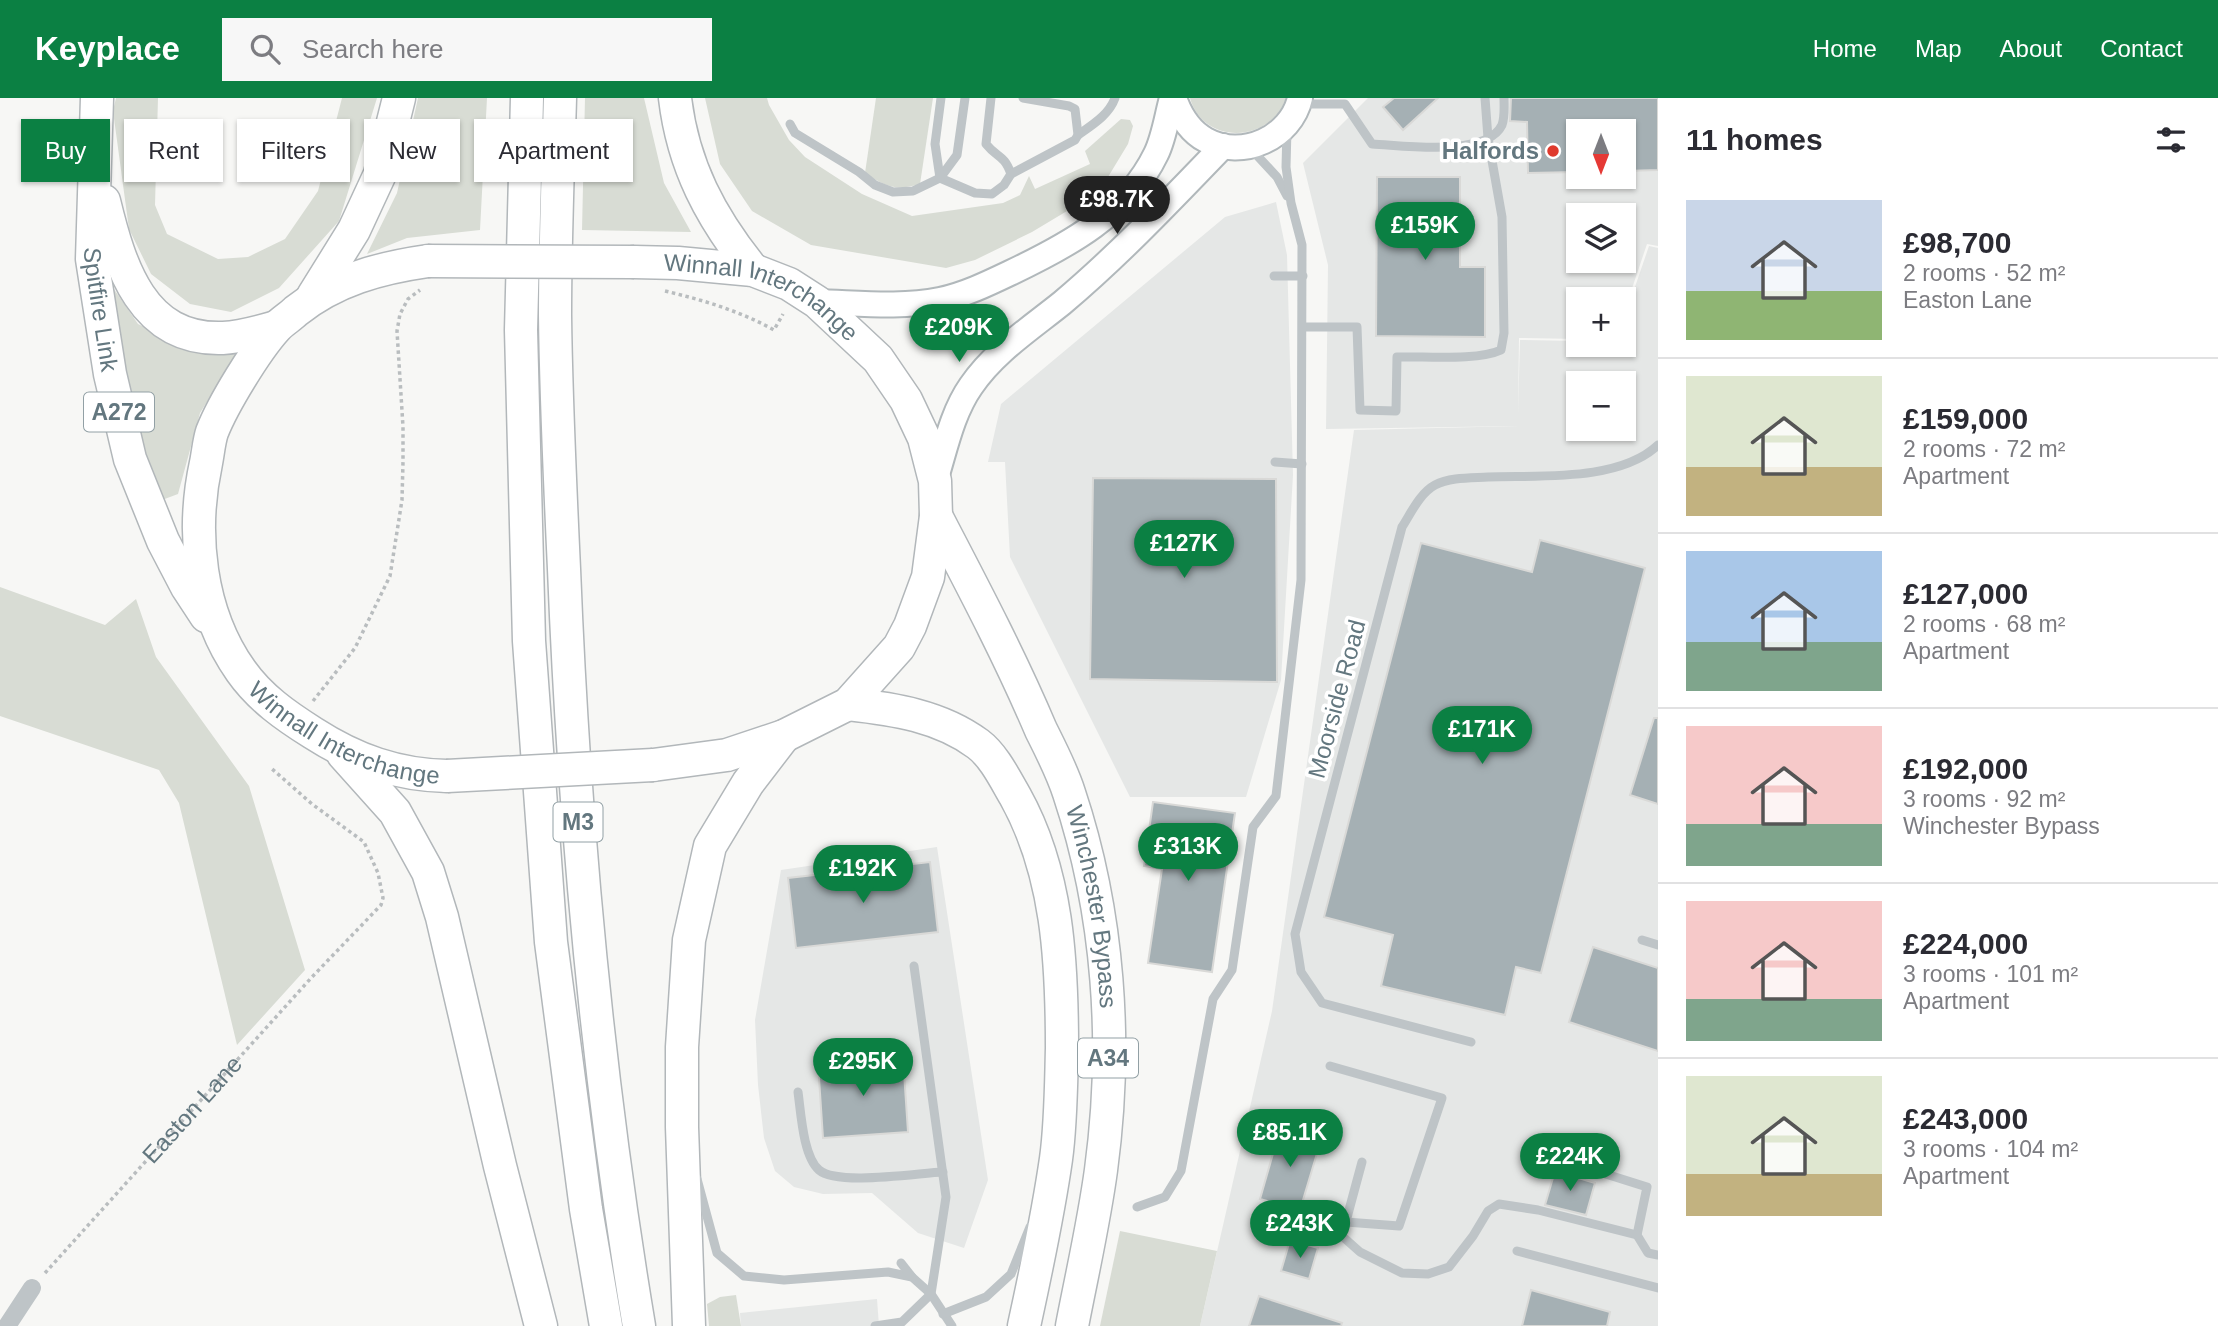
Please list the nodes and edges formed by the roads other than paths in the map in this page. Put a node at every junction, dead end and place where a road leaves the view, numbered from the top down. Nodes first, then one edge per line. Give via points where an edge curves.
1 (97, 98) edge
2 (400, 98) edge
3 (527, 98) edge
4 (560, 98) edge
5 (675, 98) edge
6 (942, 98) edge
7 (965, 98) edge
8 (991, 98) edge
9 (1023, 98) edge
10 (1115, 98) edge
11 (1173, 98) edge
12 (1485, 98) edge
13 (1504, 98) edge
14 (1296, 109) edge
15 (97, 119) edge
16 (790, 124) dead end
17 (1078, 135) junction
18 (1488, 138) junction
19 (1223, 146) junction
20 (1250, 147) junction
21 (1011, 174) junction
22 (940, 178) junction
23 (95, 182) edge
24 (99, 182) edge
25 (1291, 203) junction
26 (753, 270) junction
27 (1274, 276) dead end
28 (1303, 276) junction
29 (311, 300) junction
30 (817, 302) junction
31 (276, 327) junction
32 (1303, 327) junction
33 (1658, 445) edge
34 (1275, 462) dead end
35 (1302, 464) junction
36 (935, 481) junction
37 (936, 516) junction
38 (219, 634) junction
39 (848, 704) junction
40 (784, 736) junction
41 (338, 749) junction
42 (1642, 940) dead end
43 (1658, 945) edge
44 (914, 966) dead end
45 (1471, 1042) dead end
46 (1330, 1066) dead end
47 (798, 1093) dead end
48 (682, 1127) junction
49 (1056, 1158) junction
50 (1555, 1158) dead end
51 (1362, 1162) dead end
52 (692, 1163) dead end
53 (943, 1172) junction
54 (696, 1174) dead end
55 (1039, 1204) dead end
56 (1137, 1206) dead end
57 (1034, 1216) dead end
58 (1346, 1222) junction
59 (1637, 1235) junction
60 (1517, 1251) dead end
61 (1658, 1255) edge
62 (901, 1263) dead end
63 (912, 1277) junction
64 (32, 1288) road end
65 (1658, 1288) edge
66 (931, 1294) junction
67 (943, 1314) junction
68 (7, 1326) edge
69 (541, 1326) edge
70 (606, 1326) edge
71 (639, 1326) edge
72 (689, 1326) edge
73 (875, 1326) edge
74 (952, 1326) edge
75 (1024, 1326) edge
76 (1072, 1326) edge

1 - 15 highway, Spitfire Link / A272
2 - 29 highway via 380,174 354,230
3 - 70 highway, M3 via 520,330 529,641 551,943
4 - 71 highway, M3 via 555,314 567,658 598,1037
5 - 26 highway via 682,140 707,205
6 - 22 lane via 935,144
7 - 22 lane via 957,155
8 - 21 lane via 986,144 1006,160
9 - 17 lane via 1075,109
10 - 17 lane via 1110,108
11 - 19 street via 1191,128
11 - 30 street via 1156,153 1134,188 1112,212 1044,257 940,300
12 - 18 lane
13 - 18 lane via 1504,121
14 - 18 lane via 1345,104 1372,144 1464,147
14 - 20 street via 1271,139
14 - 25 lane via 1286,167
16 - 22 lane via 795,134 893,192 913,191
17 - 21 lane
18 - 32 lane via 1502,217 1501,350 1470,356 1397,357 1396,411 1360,410 1357,327
19 - 20 street
19 - 36 street via 971,385
20 - 25 lane via 1277,177
21 - 22 lane via 992,194 975,193
23 - 38 highway, Spitfire Link / A272 via 92,260 110,374 130,459 169,553
24 - 31 highway, Spitfire Link / A272 via 129,279 164,324 196,336 223,338
25 - 28 lane via 1302,245
26 - 29 highway, Winnall Interchange, bridge via 634,262 427,275 388,267 349,279
26 - 30 highway, Winnall Interchange via 789,284
27 - 28 lane
28 - 32 lane
29 - 31 highway, Winnall Interchange
30 - 36 highway, Winnall Interchange via 878,359 906,400 924,438
31 - 38 highway, Winnall Interchange via 212,432 199,497 199,545
32 - 35 lane
33 - 45 lane, Moorside Road via 1640,459 1595,472 1460,478 1434,485 1402,527 1295,934 1301,972 1322,1003
34 - 35 lane
35 - 56 lane via 1301,580 1276,796 1253,827 1232,970 1213,999 1181,1171 1165,1197
36 - 37 highway, Winnall Interchange
37 - 39 highway, Winnall Interchange via 928,577 911,626 899,647
37 - 76 highway, Winchester Bypass / A34 via 1013,665 1069,792 1102,940 1109,1016 1107,1090 1101,1167
38 - 41 highway, Winnall Interchange via 242,673 279,712
39 - 40 highway, Winnall Interchange
39 - 49 highway, Winchester Bypass / A34 via 921,716 981,745 1028,819 1058,932 1062,985
40 - 41 highway, Winnall Interchange, bridge via 727,755 653,765 447,776 417,776
40 - 48 highway via 748,783 710,846 689,940
41 - 69 highway via 395,812 428,872
42 - 43 lane
44 - 53 lane
46 - 58 lane via 1442,1098 1399,1226
47 - 53 lane via 806,1144 818,1170 846,1178
48 - 52 lane
48 - 72 highway
49 - 55 lane
49 - 75 highway, Winchester Bypass / A34
50 - 59 lane via 1647,1187
51 - 58 lane
53 - 66 lane via 946,1197
54 - 63 lane via 718,1253 744,1276 784,1280 888,1272
57 - 67 lane via 1011,1274 986,1297
58 - 59 lane via 1342,1236 1360,1252 1402,1273 1428,1274 1449,1267 1488,1211 1499,1204
59 - 61 lane via 1648,1253
60 - 65 lane
62 - 63 lane
63 - 66 lane
64 - 68 street
66 - 67 lane
66 - 73 lane via 902,1322
67 - 74 lane

